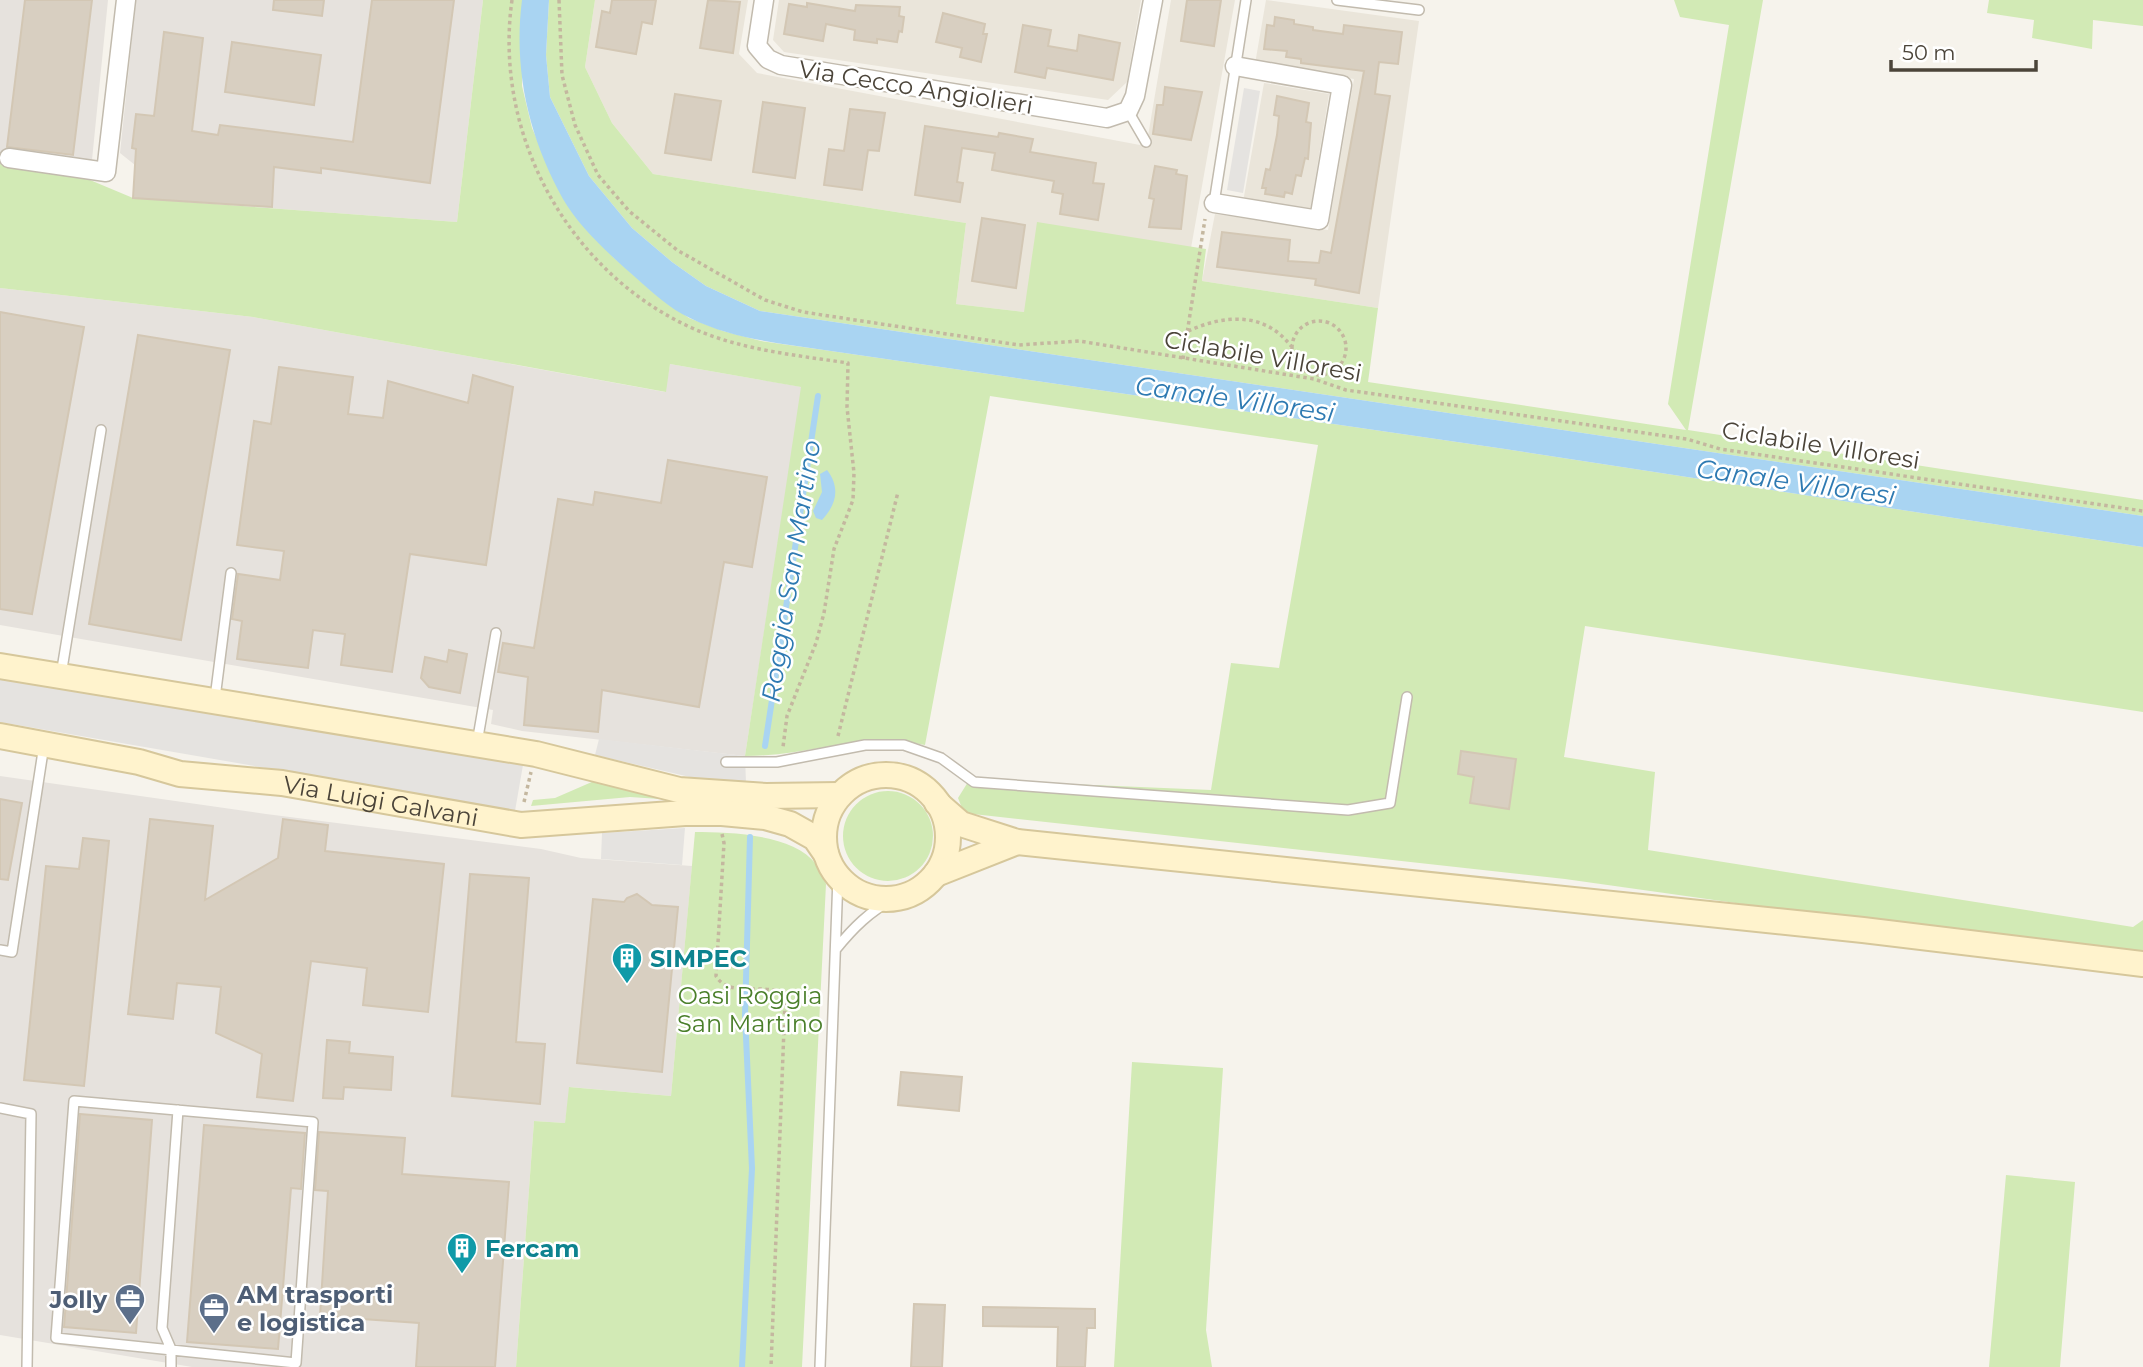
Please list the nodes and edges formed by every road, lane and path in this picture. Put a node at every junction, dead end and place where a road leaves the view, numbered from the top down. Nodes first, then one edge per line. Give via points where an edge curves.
1 (127, 0) edge
2 (512, 0) edge
3 (559, 0) edge
4 (764, 0) edge
5 (1153, 0) edge
6 (1246, 0) edge
7 (1337, 0) edge
8 (1419, 10) dead end
9 (1235, 66) junction
10 (1128, 111) junction
11 (1146, 142) dead end
12 (9, 158) dead end
13 (1214, 203) junction
14 (1188, 331) junction
15 (1291, 346) junction
16 (1183, 359) junction
17 (101, 430) dead end
18 (898, 492) dead end
19 (2143, 511) edge
20 (231, 573) dead end
21 (496, 633) dead end
22 (0, 666) edge
23 (61, 677) junction
24 (1407, 696) dead end
25 (214, 703) junction
26 (0, 736) edge
27 (44, 743) junction
28 (477, 745) junction
29 (834, 752) junction
30 (726, 762) dead end
31 (777, 762) junction
32 (839, 795) junction
33 (937, 803) junction
34 (765, 807) junction
35 (721, 827) dead end
36 (1017, 842) junction
37 (826, 854) junction
38 (936, 874) junction
39 (838, 877) junction
40 (895, 898) junction
41 (0, 950) edge
42 (835, 950) junction
43 (2143, 964) edge
44 (0, 1108) edge
45 (178, 1110) junction
46 (171, 1349) junction
47 (27, 1367) edge
48 (172, 1367) edge
49 (771, 1367) edge
50 (820, 1367) edge

1 - 12 street via 106,172
2 - 31 path via 511,76 533,166 561,216 604,267 633,292 692,328 761,350 848,363 853,500 834,549 816,643 791,702
3 - 16 path, Ciclabile Villoresi via 562,75 586,153 629,211 699,264 765,300 803,312 1019,345 1079,341
4 - 10 street, Via Cecco Angiolieri via 757,46 768,59 782,65 1107,118
5 - 10 street via 1135,96
6 - 9 lane
7 - 8 lane
9 - 13 lane
9 - 13 street via 1342,85 1319,220
10 - 11 lane
13 - 14 path via 1206,211
14 - 15 path via 1214,321 1247,319 1274,330
14 - 16 path
15 - 15 path via 1302,327 1323,321 1342,334 1345,345 1339,365 1320,375 1299,367
16 - 19 path, Ciclabile Villoresi via 1314,380 1346,390
17 - 23 lane
18 - 29 path
20 - 25 lane
21 - 28 lane
22 - 23 main road
23 - 25 main road
24 - 29 lane via 1390,803 1348,810 974,782 941,758 904,745 865,745
25 - 28 main road
26 - 27 main road, Via Luigi Galvani
27 - 34 main road, Via Luigi Galvani via 180,774 282,783 520,825
27 - 41 lane via 12,952
28 - 34 main road via 536,754
29 - 31 lane
30 - 31 lane
32 - 33 main road via 857,782 890,775 912,781
32 - 34 main road
32 - 37 main road via 825,823
33 - 36 main road via 961,824
33 - 38 main road via 948,838
34 - 37 main road via 815,838
35 - 49 path via 724,843 716,976 729,988 771,988 780,992 785,1002
36 - 38 main road
36 - 43 main road via 1863,930
37 - 39 main road
38 - 40 main road via 918,890
39 - 40 main road via 854,891 874,898
39 - 42 lane
40 - 42 lane via 854,927
42 - 50 lane
44 - 47 lane via 31,1114
45 - 46 lane via 162,1328
45 - 46 lane via 74,1101 56,1338
45 - 46 lane via 313,1122 296,1363
46 - 48 lane

